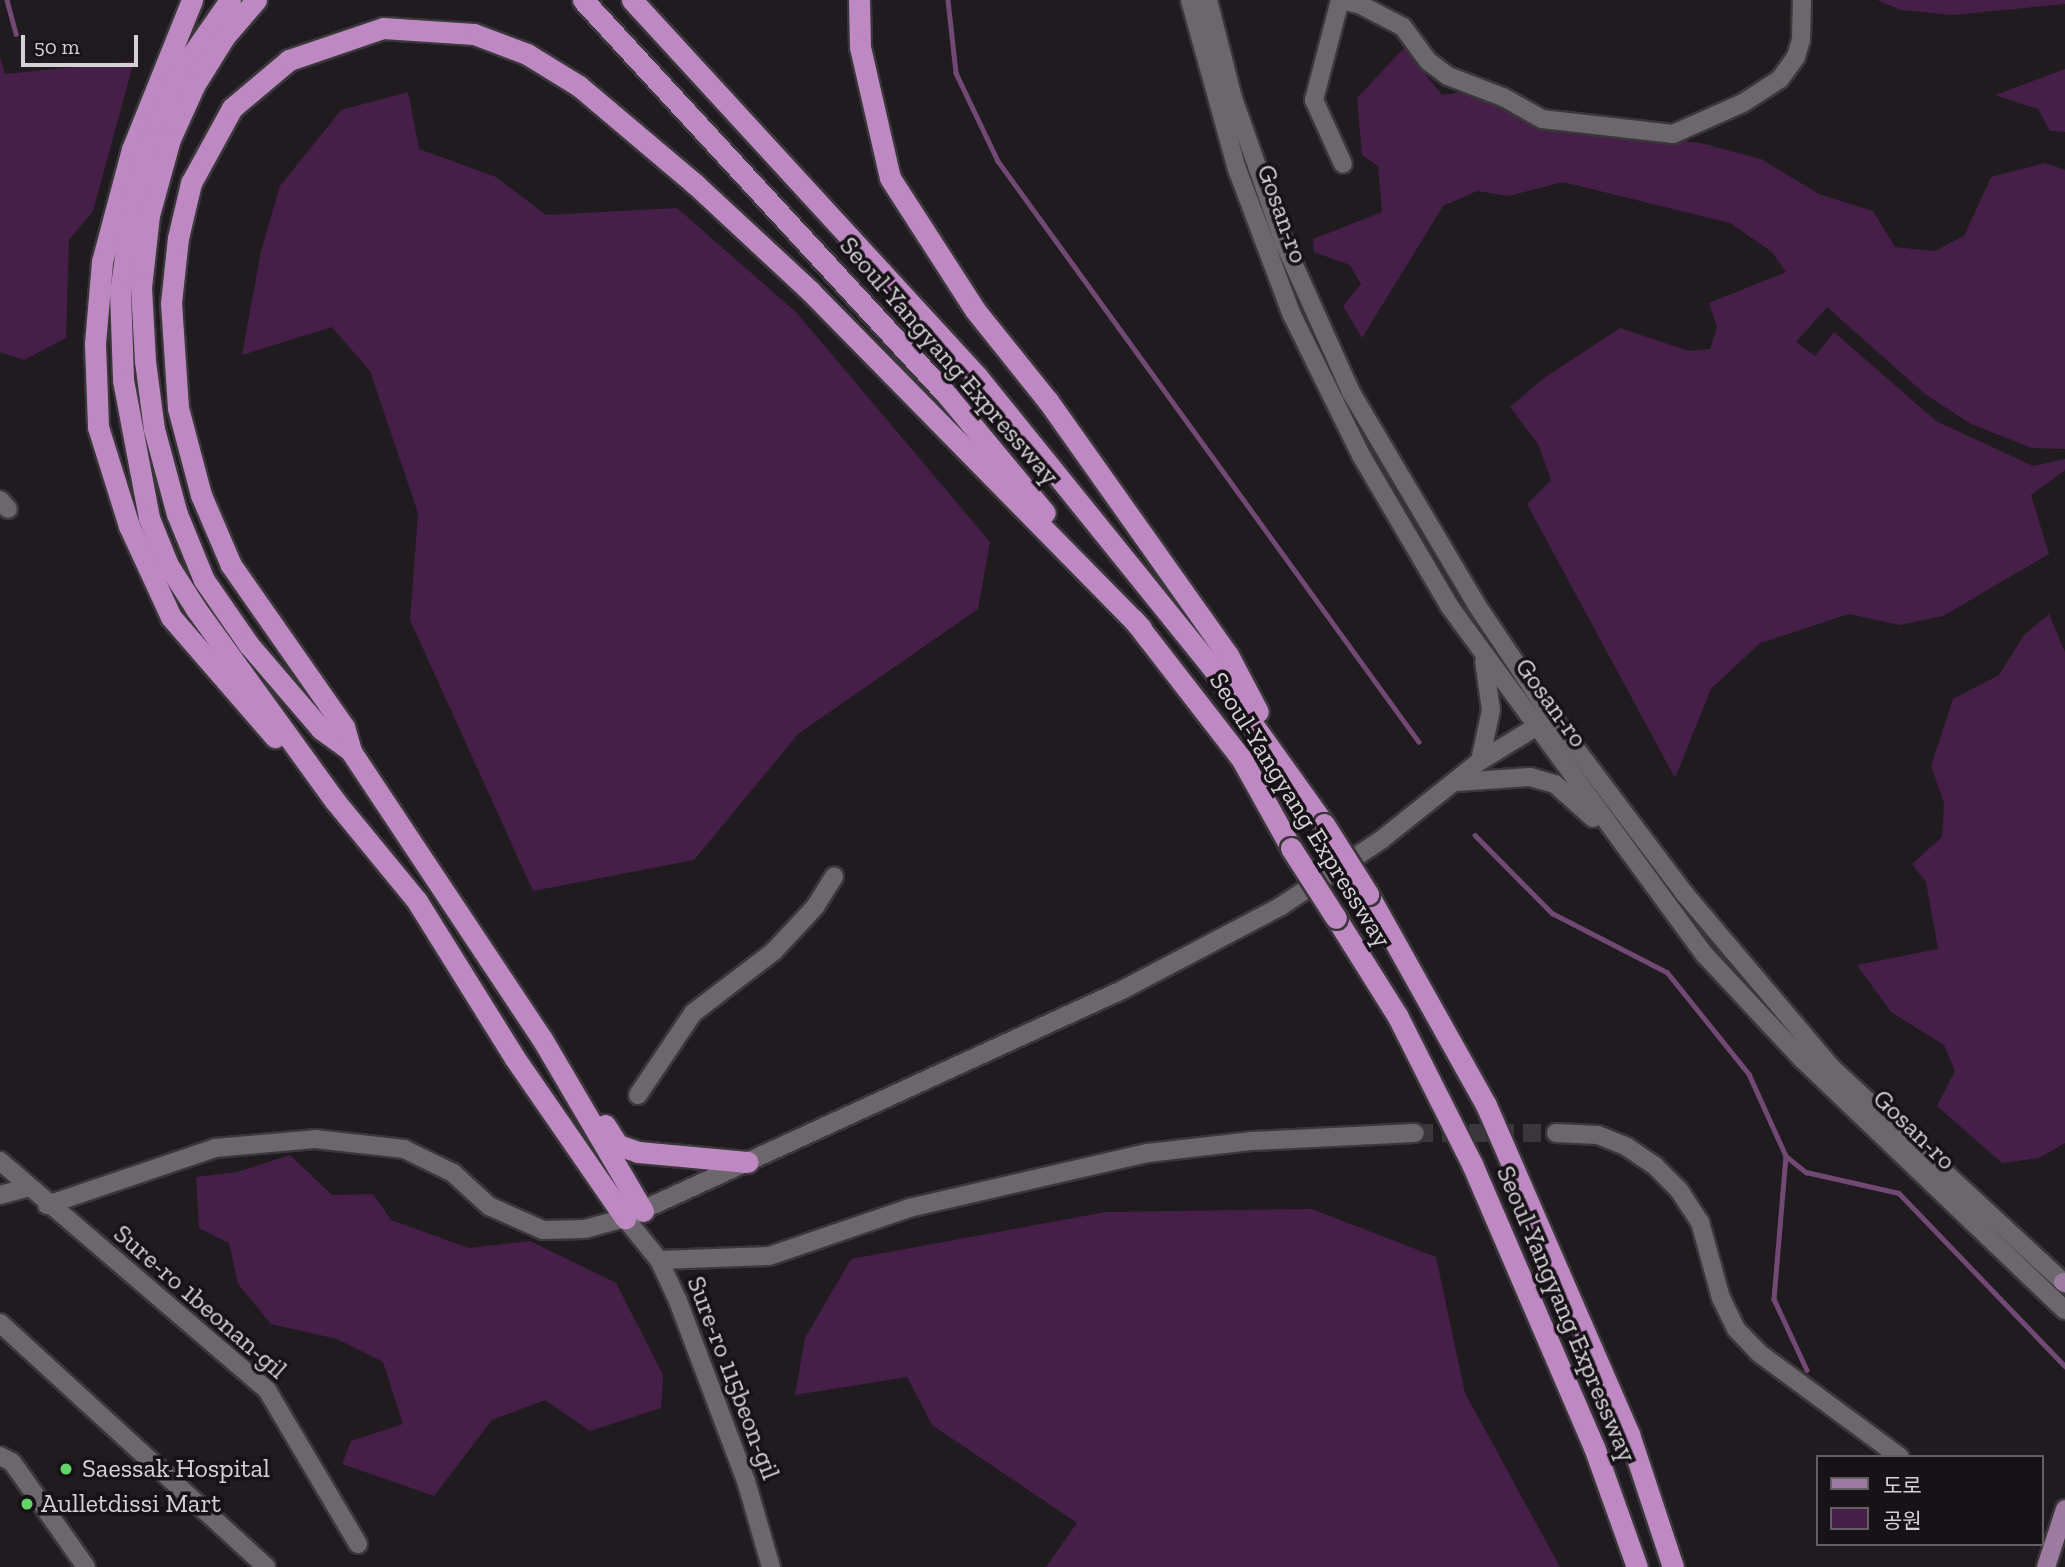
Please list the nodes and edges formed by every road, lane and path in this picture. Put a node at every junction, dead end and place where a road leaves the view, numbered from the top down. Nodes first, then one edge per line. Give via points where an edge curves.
1 (192, 0) edge
2 (230, 0) edge
3 (256, 0) edge
4 (583, 0) edge
5 (632, 0) edge
6 (859, 0) edge
7 (1190, 0) edge
8 (1209, 0) edge
9 (1340, 0) edge
10 (1802, 0) edge
11 (1343, 164) dead end
12 (1141, 628) junction
13 (1481, 651) junction
14 (1552, 717) junction
15 (1536, 727) junction
16 (351, 751) junction
17 (1480, 761) junction
18 (1286, 767) junction
19 (1457, 782) junction
20 (335, 801) junction
21 (1623, 846) junction
22 (834, 876) dead end
23 (569, 1085) junction
24 (638, 1095) dead end
25 (1415, 1133) tunnel mouth
26 (1556, 1133) tunnel mouth
27 (0, 1161) edge
28 (748, 1162) junction
29 (27, 1188) junction
30 (0, 1195) edge
31 (47, 1205) junction
32 (634, 1214) junction
33 (659, 1260) junction
34 (2064, 1283) edge
35 (2065, 1310) edge
36 (2, 1328) edge
37 (1897, 1455) edge
38 (0, 1456) edge
39 (2065, 1509) edge
40 (2062, 1530) edge
41 (358, 1544) dead end
42 (86, 1567) edge
43 (266, 1567) edge
44 (771, 1567) edge
45 (1637, 1567) edge
46 (1673, 1567) edge
47 (2046, 1567) edge

1 - 20 highway via 132,149 102,262 95,344 98,427 129,526 171,617 248,709
2 - 20 highway via 177,76 133,200 120,292 123,380 149,518 169,565
3 - 16 highway via 194,84 170,139 149,215 141,287 145,361 164,465 204,580 321,729
4 - 12 highway, Seoul-Yangyang Expressway via 947,395
5 - 18 highway, Seoul-Yangyang Expressway via 976,376
6 - 18 highway via 860,47 890,178 975,310 1048,401 1228,655
7 - 13 street, Gosan-ro via 1237,169 1292,315 1362,457
8 - 14 street, Gosan-ro via 1233,98 1284,243 1352,394 1476,604
9 - 10 street via 1361,5 1403,27 1428,61 1448,76 1503,97 1542,119 1673,134 1743,103 1780,79 1796,57 1801,40
9 - 11 street via 1314,100
12 - 16 highway via 810,291 695,184 579,86 527,54 474,34 383,28 289,60 232,108 191,183 177,238 171,303 178,408 201,495 231,565 344,727
12 - 45 highway, Seoul-Yangyang Expressway, bridge via 1241,758 1291,848 1398,1017 1472,1164 1594,1447
13 - 15 street, Gosan-ro
13 - 17 street via 1491,710
14 - 15 street
14 - 34 street, Gosan-ro via 1684,893 1831,1067
15 - 17 street
15 - 21 street, Gosan-ro
16 - 23 highway
17 - 19 street
18 - 46 highway, Seoul-Yangyang Expressway, bridge via 1368,894 1486,1105 1629,1434
19 - 21 street via 1530,777 1555,784
19 - 28 street via 1381,840 1281,906 1122,990
20 - 32 highway via 416,901 514,1057
21 - 35 street, Gosan-ro via 1704,954 1803,1060
22 - 24 street via 815,907 774,951 694,1013
23 - 28 highway via 584,1096 618,1145 671,1159
23 - 32 highway
25 - 33 street via 1252,1141 1148,1153 909,1208 769,1256
26 - 37 street via 1598,1135 1627,1147 1655,1167 1679,1190 1700,1222 1721,1298 1736,1329 1759,1353
27 - 29 street, Sure-ro 1beonan-gil
28 - 32 street
29 - 30 street
29 - 31 street, Sure-ro 1beonan-gil
31 - 32 street via 215,1148 315,1139 404,1149 453,1173 489,1206 543,1230 584,1229
31 - 41 street, Sure-ro 1beonan-gil via 267,1390
32 - 33 street, Sure-ro 115beon-gil
33 - 44 street, Sure-ro 115beon-gil via 713,1387
36 - 43 street
38 - 42 street via 12,1462
39 - 40 main road
40 - 47 main road

